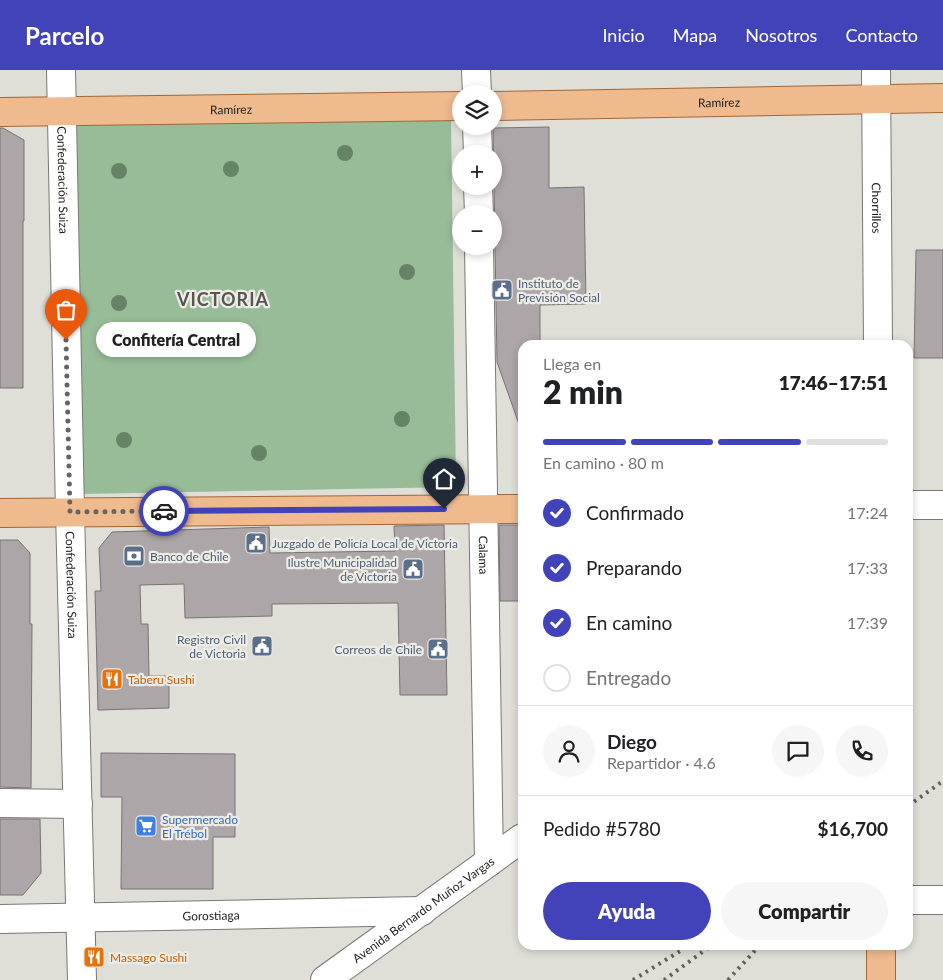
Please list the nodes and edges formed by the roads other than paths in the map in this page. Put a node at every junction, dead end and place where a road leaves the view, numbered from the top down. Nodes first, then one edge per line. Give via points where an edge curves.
1 (61, 70) edge
2 (476, 70) edge
3 (876, 70) edge
4 (476, 85) edge
5 (943, 98) edge
6 (876, 99) junction
7 (452, 106) edge
8 (502, 106) edge
9 (62, 111) junction
10 (0, 112) edge
11 (479, 255) edge
12 (878, 340) edge
13 (913, 505) edge
14 (943, 505) edge
15 (483, 509) junction
16 (518, 509) edge
17 (70, 512) junction
18 (0, 514) edge
19 (0, 803) edge
20 (78, 804) junction
21 (518, 841) edge
22 (489, 862) junction
23 (913, 900) edge
24 (943, 900) edge
25 (422, 911) junction
26 (81, 917) junction
27 (0, 920) edge
28 (881, 950) edge
29 (82, 980) edge
30 (325, 980) edge
31 (881, 980) edge

1 - 9 street, Confederación Suiza
2 - 4 street
3 - 6 street, Chorrillos
5 - 6 main road, Ramírez
6 - 8 main road, Ramírez
6 - 12 street, Chorrillos
7 - 9 main road, Ramírez
9 - 10 main road, Ramírez
9 - 17 street, Confederación Suiza
11 - 15 street, Calama
13 - 14 street
15 - 16 main road
15 - 17 main road
15 - 22 street, Calama
17 - 18 main road
17 - 20 street, Confederación Suiza
19 - 20 street
20 - 26 street, Confederación Suiza
21 - 22 street, Avenida Bernardo Muñoz Vargas
22 - 25 street, Avenida Bernardo Muñoz Vargas
23 - 24 street
25 - 26 street, Gorostiaga
25 - 30 street, Avenida Bernardo Muñoz Vargas
26 - 27 street, Gorostiaga
26 - 29 street, Confederación Suiza
28 - 31 main road

